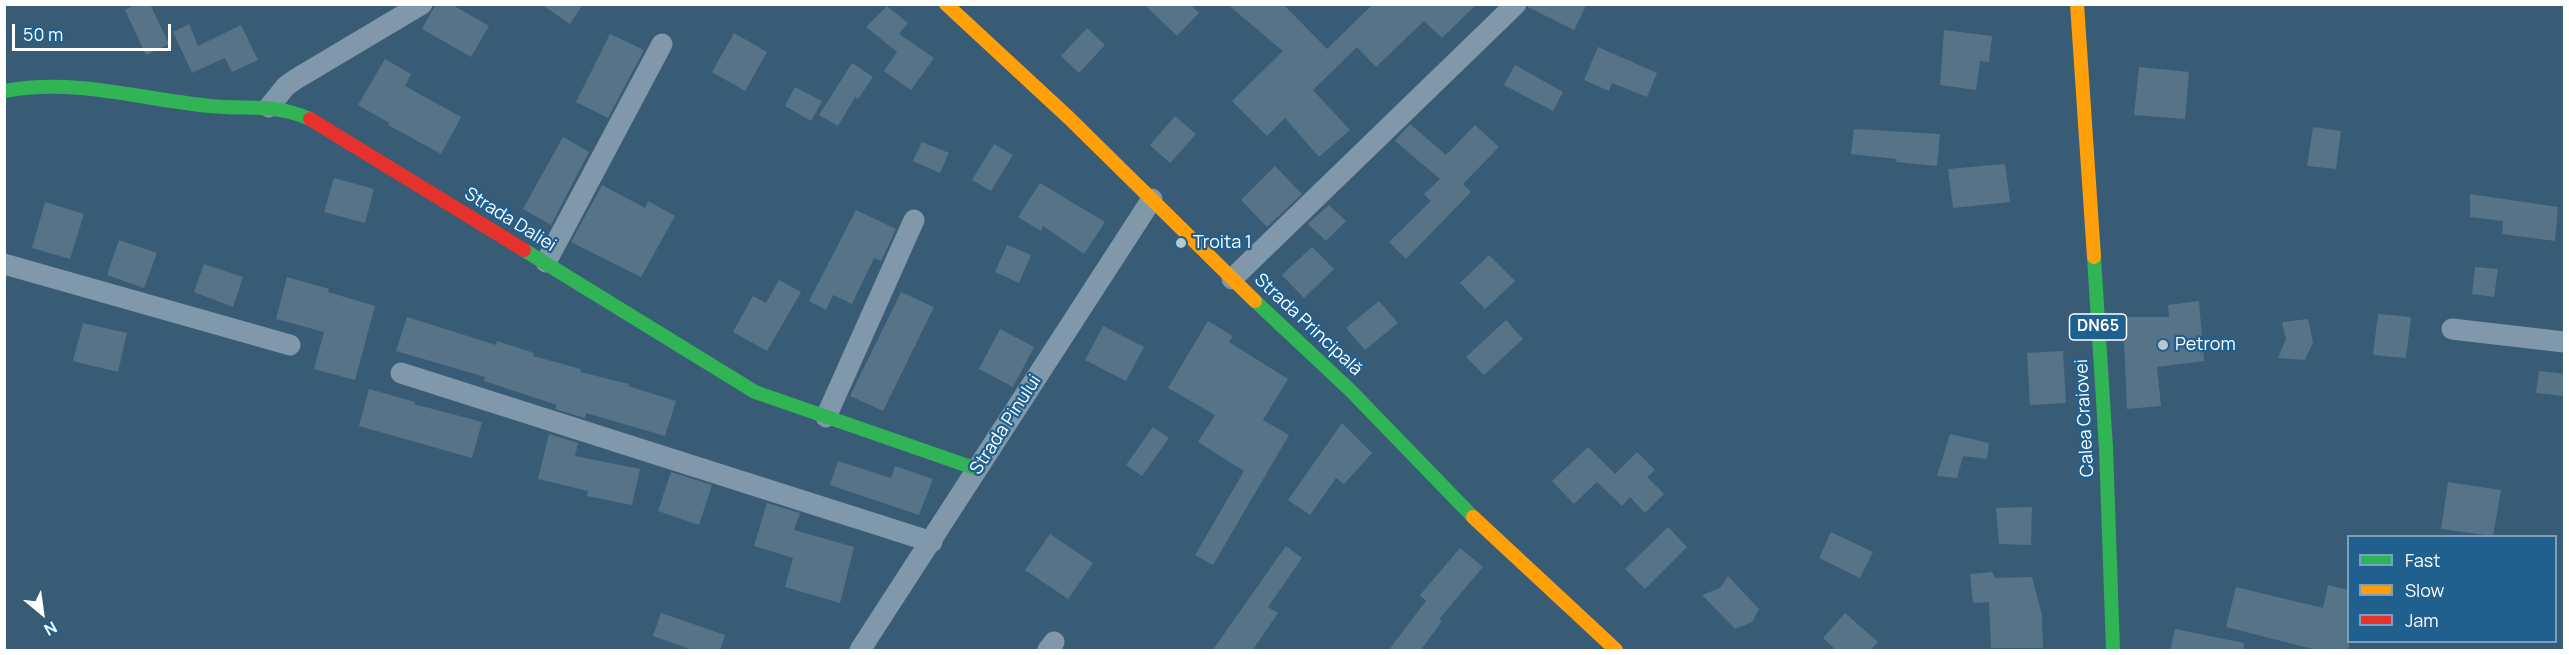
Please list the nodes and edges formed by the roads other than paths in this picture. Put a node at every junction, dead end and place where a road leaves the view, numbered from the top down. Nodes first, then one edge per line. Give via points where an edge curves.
1 (422, 4) edge
2 (946, 4) edge
3 (1516, 4) edge
4 (2077, 4) edge
5 (663, 44) dead end
6 (4, 92) edge
7 (269, 107) junction
8 (1152, 199) junction
9 (914, 220) dead end
10 (546, 262) junction
11 (4, 264) edge
12 (1232, 279) junction
13 (2452, 329) dead end
14 (2565, 342) edge
15 (290, 345) dead end
16 (401, 373) dead end
17 (826, 417) junction
18 (977, 469) junction
19 (932, 542) junction
20 (860, 651) edge
21 (1616, 651) edge
22 (2114, 651) edge

1 - 7 street via 296,79
2 - 8 main road, Strada Principală
3 - 12 street
4 - 22 main road, Calea Craiovei / DN65 via 2106,448
5 - 10 street
6 - 7 main road, Strada Daliei via 22,87 69,85 211,106
7 - 10 main road, Strada Daliei via 317,122
8 - 12 main road, Strada Principală
8 - 18 street, Strada Pinului
9 - 17 street
10 - 17 main road, Strada Daliei via 755,392
11 - 15 street
12 - 21 main road, Strada Principală via 1350,390 1473,517
13 - 14 street
16 - 19 street
17 - 18 main road, Strada Daliei
18 - 19 street, Strada Pinului
19 - 20 street, Strada Pinului

